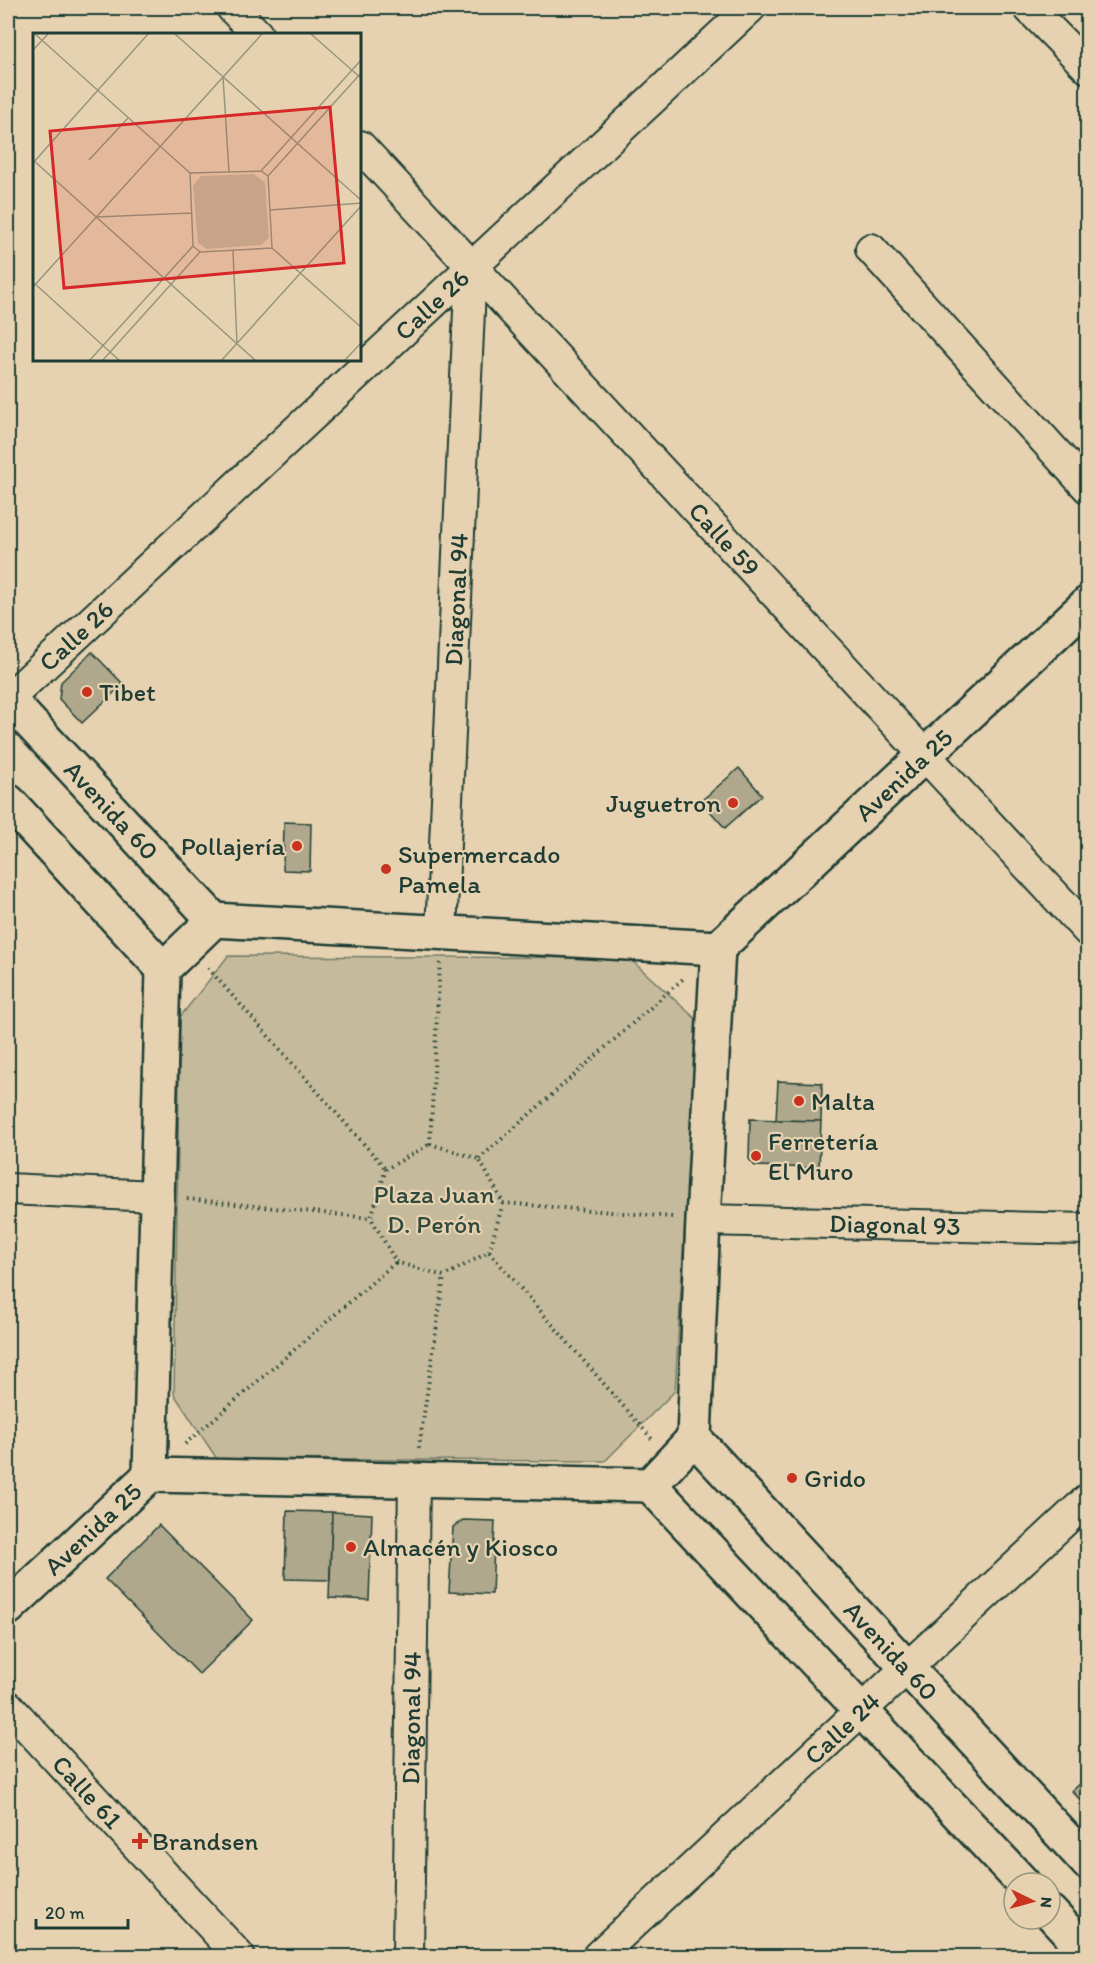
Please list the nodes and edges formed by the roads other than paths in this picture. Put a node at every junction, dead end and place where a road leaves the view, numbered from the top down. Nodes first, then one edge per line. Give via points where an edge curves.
1 (232, 8) edge
2 (750, 8) edge
3 (1029, 8) edge
4 (256, 33) edge
5 (1088, 68) edge
6 (362, 148) edge
7 (871, 249) dead end
8 (471, 266) junction
9 (1088, 488) edge
10 (1088, 603) edge
11 (8, 699) edge
12 (924, 755) junction
13 (8, 801) edge
14 (214, 921) junction
15 (1088, 931) edge
16 (441, 933) junction
17 (718, 948) junction
18 (162, 969) junction
19 (8, 1189) edge
20 (155, 1196) junction
21 (703, 1220) junction
22 (1088, 1229) edge
23 (694, 1438) junction
24 (661, 1474) junction
25 (150, 1475) junction
26 (414, 1479) junction
27 (1088, 1499) edge
28 (8, 1608) edge
29 (907, 1668) junction
30 (8, 1706) edge
31 (862, 1709) junction
32 (1088, 1863) edge
33 (1012, 1871) edge
34 (1062, 1925) edge
35 (1088, 1953) edge
36 (239, 1956) edge
37 (408, 1956) edge
38 (598, 1956) edge

1 - 4 street
2 - 8 street, Calle 26
3 - 5 street
6 - 8 street, Calle 59
7 - 9 street
8 - 11 street, Calle 26
8 - 12 street, Calle 59
8 - 16 street, Diagonal 94
10 - 12 main road, Avenida 25
11 - 14 main road, Avenida 60
12 - 15 street, Calle 59
12 - 17 main road, Avenida 25
13 - 18 main road
14 - 16 main road
14 - 18 main road
16 - 17 main road
17 - 21 main road
18 - 20 main road
19 - 20 street
20 - 25 main road
21 - 22 street, Diagonal 93
21 - 23 main road
23 - 24 main road
23 - 29 main road, Avenida 60
24 - 26 main road
24 - 31 main road
25 - 26 main road
25 - 28 main road, Avenida 25
26 - 37 street, Diagonal 94
27 - 29 street, Calle 24
29 - 31 street, Calle 24
29 - 32 main road, Avenida 60
30 - 36 street, Calle 61
31 - 33 main road
31 - 38 street, Calle 24
34 - 35 main road

